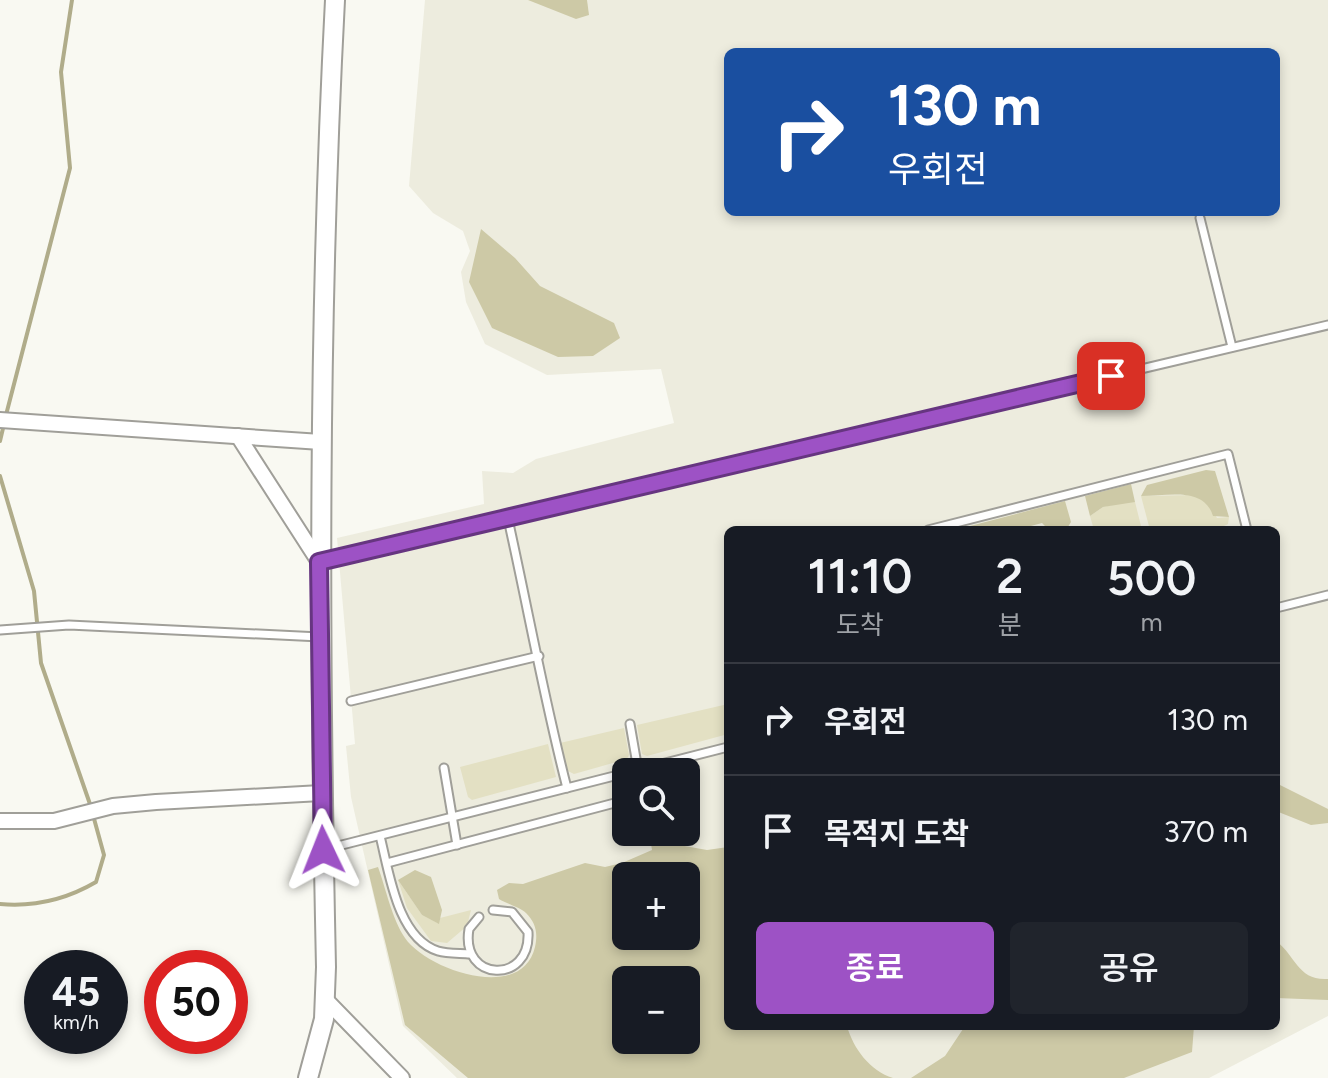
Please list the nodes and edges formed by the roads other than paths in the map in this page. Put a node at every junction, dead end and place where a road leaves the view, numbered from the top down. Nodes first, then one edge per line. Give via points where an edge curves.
1 (335, 0) edge
2 (1200, 218) dead end
3 (1328, 325) edge
4 (1232, 347) junction
5 (0, 420) edge
6 (238, 436) junction
7 (321, 442) junction
8 (508, 519) junction
9 (944, 526) edge
10 (1246, 526) edge
11 (319, 562) junction
12 (1328, 595) edge
13 (1280, 607) edge
14 (0, 630) edge
15 (320, 637) junction
16 (539, 656) junction
17 (351, 701) dead end
18 (630, 724) dead end
19 (724, 748) edge
20 (629, 758) edge
21 (684, 758) edge
22 (444, 768) dead end
23 (612, 776) edge
24 (567, 788) junction
25 (321, 793) junction
26 (612, 804) edge
27 (452, 817) junction
28 (0, 821) edge
29 (380, 836) junction
30 (457, 845) junction
31 (323, 850) junction
32 (387, 863) junction
33 (493, 910) dead end
34 (479, 917) dead end
35 (470, 954) junction
36 (325, 999) junction
37 (308, 1078) edge
38 (402, 1078) edge

1 - 7 main road via 324,218
2 - 4 lane
3 - 4 lane
4 - 8 lane
5 - 6 street
6 - 7 street
6 - 11 street
7 - 11 main road
8 - 11 lane
8 - 16 lane
9 - 10 lane via 1228,454
11 - 15 main road
12 - 13 lane
14 - 15 lane via 69,625
15 - 25 main road
16 - 17 lane
16 - 24 lane via 542,691
18 - 20 lane
19 - 21 lane
22 - 27 lane
23 - 24 lane
24 - 27 lane
25 - 28 street via 156,802 54,821
25 - 31 main road
26 - 30 lane
27 - 29 lane
27 - 30 lane
29 - 31 lane
29 - 32 lane
30 - 32 lane
31 - 36 main road
32 - 35 lane via 399,904 421,940 438,951
33 - 35 lane via 512,912 522,920 529,945 524,957 515,966 490,970
34 - 35 lane via 469,929
36 - 37 main road
36 - 38 street

